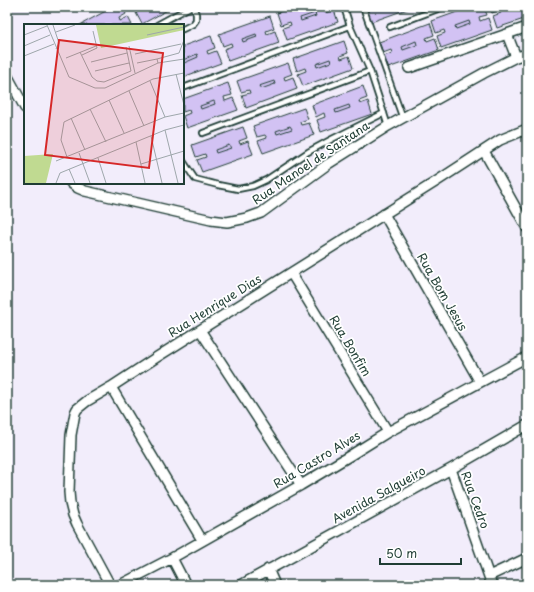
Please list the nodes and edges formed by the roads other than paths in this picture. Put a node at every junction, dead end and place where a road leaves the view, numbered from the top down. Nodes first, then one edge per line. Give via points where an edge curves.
1 (190, 7) edge
2 (193, 7) edge
3 (344, 7) edge
4 (363, 7) edge
5 (443, 7) edge
6 (158, 24) edge
7 (350, 26) junction
8 (390, 27) dead end
9 (527, 27) edge
10 (184, 28) edge
11 (507, 34) junction
12 (527, 54) edge
13 (516, 57) junction
14 (409, 68) dead end
15 (370, 72) junction
16 (7, 74) edge
17 (184, 88) edge
18 (24, 106) edge
19 (384, 113) junction
20 (403, 119) junction
21 (388, 126) junction
22 (527, 129) edge
23 (204, 133) dead end
24 (484, 151) junction
25 (184, 162) edge
26 (72, 184) edge
27 (384, 214) junction
28 (527, 228) edge
29 (291, 272) junction
30 (200, 330) junction
31 (527, 357) edge
32 (480, 382) junction
33 (111, 387) junction
34 (526, 428) edge
35 (388, 432) junction
36 (451, 469) junction
37 (300, 485) junction
38 (202, 540) junction
39 (172, 558) junction
40 (527, 558) edge
41 (268, 570) junction
42 (489, 576) junction
43 (110, 585) edge
44 (120, 585) edge
45 (186, 585) edge
46 (241, 585) edge
47 (275, 585) edge
48 (492, 585) edge

1 - 6 lane
2 - 10 lane via 196,20
3 - 7 lane
4 - 20 lane
5 - 8 lane
7 - 15 lane
7 - 17 lane
9 - 11 street
11 - 13 street
11 - 14 street
12 - 13 street, Rua Manoel de Santana
13 - 20 street, Rua Manoel de Santana
15 - 19 lane
15 - 23 lane
16 - 18 street
19 - 21 lane
19 - 25 lane via 308,152 253,186 238,189 196,179
20 - 21 street, Rua Manoel de Santana
21 - 26 street, Rua Manoel de Santana via 328,164 261,213 227,222 85,191
22 - 24 street, Rua Henrique Dias via 500,140
24 - 27 street, Rua Henrique Dias
24 - 28 street
27 - 29 street, Rua Henrique Dias
27 - 32 street, Rua Bom Jesus
29 - 30 street, Rua Henrique Dias
29 - 35 street, Rua Bonfim
30 - 33 street, Rua Henrique Dias
30 - 37 street
31 - 32 street, Rua Castro Alves
32 - 35 street, Rua Castro Alves
33 - 38 street
33 - 43 street, Rua Henrique Dias via 77,409 71,435 68,492 77,524
34 - 36 street, Avenida Salgueiro
35 - 37 street, Rua Castro Alves
36 - 41 street, Avenida Salgueiro
36 - 42 street, Rua Cedro
37 - 38 street, Rua Castro Alves
38 - 39 street, Rua Castro Alves
39 - 44 street, Rua Castro Alves
39 - 45 street
40 - 42 street
41 - 46 street, Avenida Salgueiro
41 - 47 street
42 - 48 street, Rua Cedro

